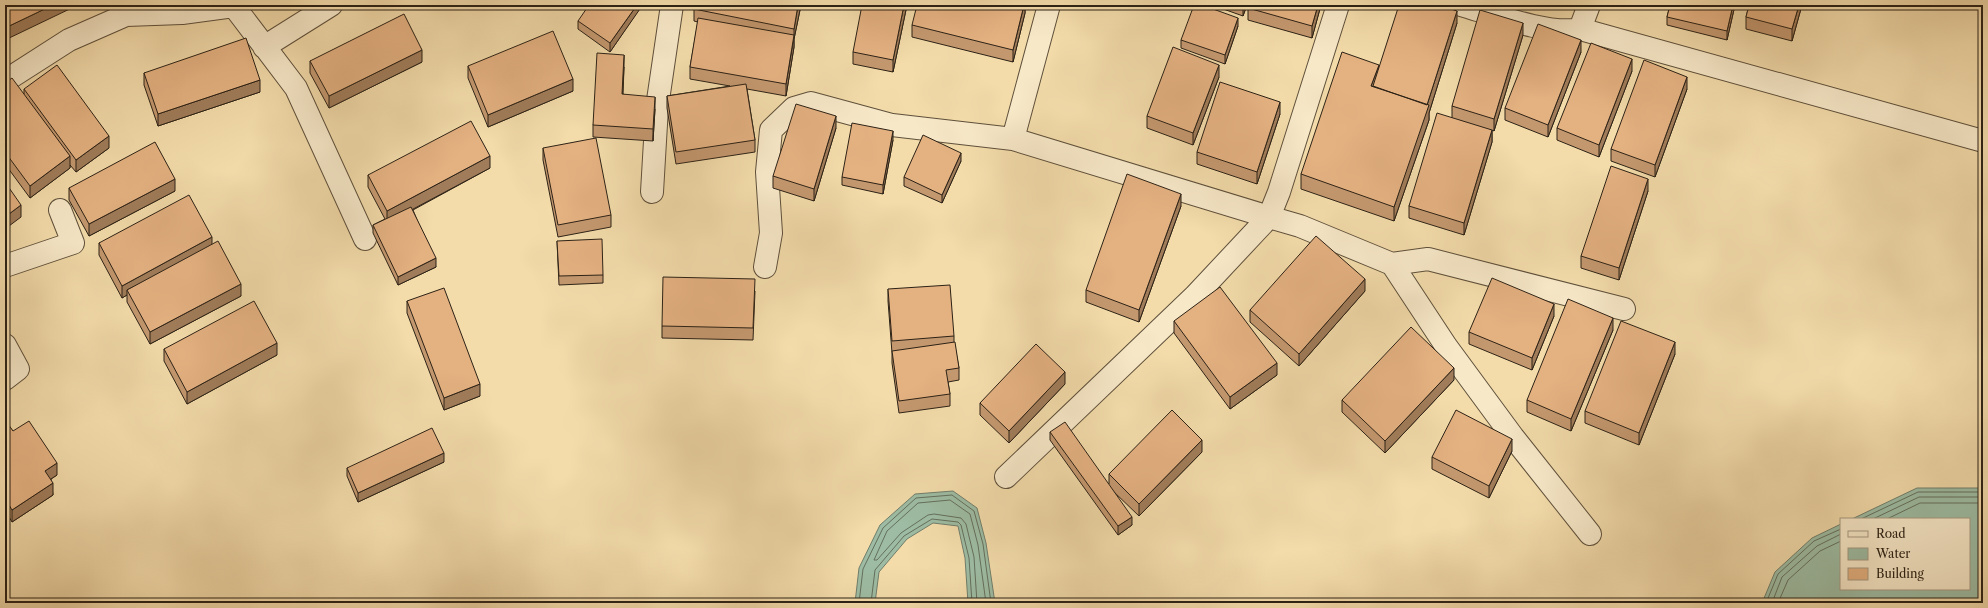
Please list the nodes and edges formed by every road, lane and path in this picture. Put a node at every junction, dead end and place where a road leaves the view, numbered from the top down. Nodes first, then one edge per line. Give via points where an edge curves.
1 (331, 5) edge
2 (672, 5) edge
3 (1049, 5) edge
4 (1338, 5) edge
5 (1461, 5) edge
6 (1589, 5) edge
7 (234, 6) edge
8 (1580, 29) junction
9 (264, 47) junction
10 (5, 81) edge
11 (1013, 139) junction
12 (1983, 141) edge
13 (652, 192) dead end
14 (60, 210) dead end
15 (1269, 217) junction
16 (365, 238) dead end
17 (1392, 264) junction
18 (5, 266) edge
19 (765, 267) dead end
20 (1624, 309) dead end
21 (5, 345) edge
22 (5, 379) edge
23 (1006, 477) dead end
24 (1590, 534) dead end

1 - 9 street
2 - 13 street via 658,107
3 - 11 street
4 - 15 street
5 - 8 street via 1552,30 1569,32
6 - 8 street
7 - 9 street
7 - 10 street via 182,13 126,15 69,40
8 - 12 street
9 - 16 street via 296,88
11 - 15 street
11 - 19 street via 892,125 811,103 794,108 770,130 767,172 771,233
14 - 18 street via 73,243
15 - 17 street via 1300,226
15 - 23 street via 1195,296
17 - 20 street via 1428,259
17 - 24 street via 1446,346
21 - 22 street via 18,369

